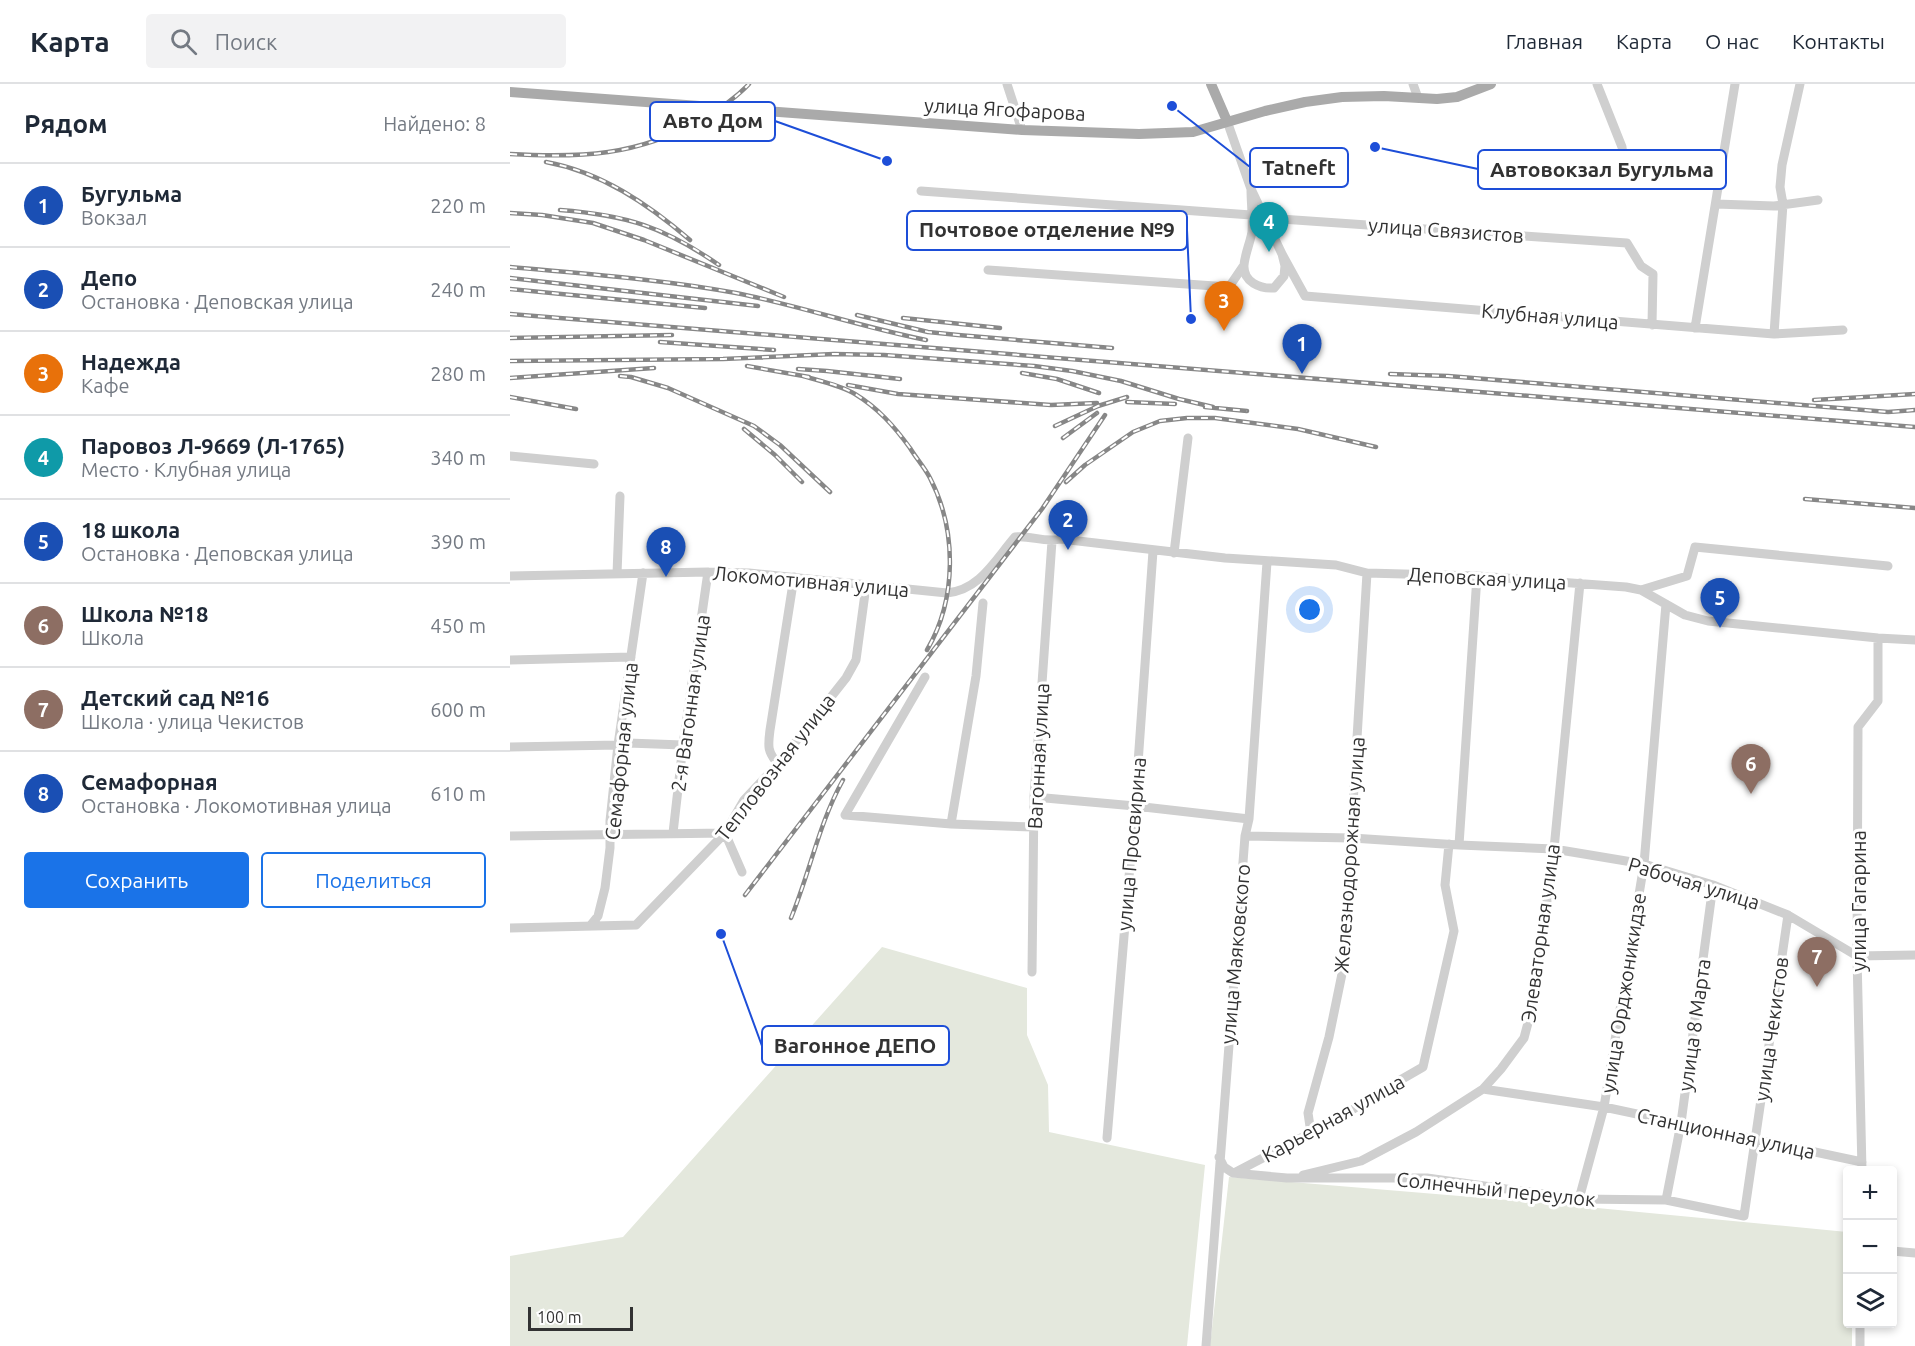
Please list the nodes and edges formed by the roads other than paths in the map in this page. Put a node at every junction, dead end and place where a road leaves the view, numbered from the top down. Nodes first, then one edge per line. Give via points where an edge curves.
1 (1007, 84) edge
2 (1211, 84) edge
3 (1413, 84) edge
4 (1491, 84) edge
5 (1597, 84) edge
6 (1735, 84) edge
7 (1800, 84) edge
8 (510, 92) edge
9 (1418, 98) junction
10 (1227, 121) junction
11 (1022, 130) junction
12 (1626, 176) dead end
13 (1251, 189) junction
14 (921, 191) dead end
15 (1818, 200) dead end
16 (1716, 204) junction
17 (1783, 204) junction
18 (1251, 215) junction
19 (1265, 218) junction
20 (1282, 254) junction
21 (1244, 265) junction
22 (988, 270) dead end
23 (1652, 325) junction
24 (1695, 328) junction
25 (1843, 330) dead end
26 (1774, 334) junction
27 (1188, 438) dead end
28 (510, 456) edge
29 (594, 464) dead end
30 (620, 496) dead end
31 (1052, 541) junction
32 (1153, 551) junction
33 (1174, 553) junction
34 (1267, 562) junction
35 (1888, 566) dead end
36 (708, 572) junction
37 (643, 573) junction
38 (1368, 573) junction
39 (617, 574) junction
40 (510, 576) edge
41 (1477, 576) junction
42 (794, 577) junction
43 (1580, 583) junction
44 (866, 586) junction
45 (1641, 590) junction
46 (983, 603) dead end
47 (1666, 604) junction
48 (1878, 638) junction
49 (1915, 640) edge
50 (631, 657) junction
51 (510, 660) edge
52 (926, 677) dead end
53 (618, 745) junction
54 (683, 745) junction
55 (510, 747) edge
56 (778, 764) junction
57 (1034, 797) junction
58 (1135, 806) junction
59 (1249, 819) junction
60 (951, 824) junction
61 (1033, 827) junction
62 (673, 833) junction
63 (724, 833) junction
64 (610, 834) junction
65 (510, 836) edge
66 (1245, 836) junction
67 (1352, 838) junction
68 (1449, 844) junction
69 (1459, 845) junction
70 (1554, 849) junction
71 (1644, 864) junction
72 (742, 872) dead end
73 (1713, 885) junction
74 (1788, 915) junction
75 (590, 926) junction
76 (510, 927) edge
77 (1915, 955) edge
78 (1857, 956) junction
79 (1032, 972) dead end
80 (1483, 1089) junction
81 (1604, 1107) junction
82 (1681, 1123) junction
83 (1311, 1133) junction
84 (1107, 1138) dead end
85 (1755, 1140) junction
86 (1219, 1158) junction
87 (1862, 1166) edge
88 (1233, 1173) junction
89 (1287, 1178) junction
90 (1579, 1199) junction
91 (1666, 1200) junction
92 (1744, 1216) joint
93 (1897, 1251) edge
94 (1915, 1253) edge
95 (1860, 1328) edge
96 (1206, 1346) edge
97 (1860, 1346) edge

1 - 11 street
2 - 10 main road
3 - 9 street
4 - 9 main road, улица Ягофарова via 1457,97
5 - 12 street via 1622,147
6 - 16 street
7 - 17 street via 1782,165
8 - 11 main road, улица Ягофарова
9 - 10 main road, улица Ягофарова via 1342,97
10 - 11 main road, улица Ягофарова via 1193,132 1167,134
10 - 13 street
13 - 18 street
13 - 19 street
14 - 18 street
15 - 17 street
16 - 17 street
16 - 24 street
17 - 26 street
18 - 21 street via 1252,232
19 - 20 street
19 - 23 street, улица Связистов via 1627,243 1641,266 1653,274
20 - 21 street via 1284,276 1274,288 1253,284
20 - 23 street, Клубная улица via 1305,296
21 - 22 street via 1229,287
23 - 24 street, Клубная улица
24 - 26 street, Клубная улица
25 - 26 street, Клубная улица
27 - 33 street
28 - 29 street
30 - 39 street
31 - 32 street, Деповская улица
31 - 44 street, Локомотивная улица via 1015,537 979,581 960,592
31 - 57 street, Вагонная улица
32 - 33 street, Деповская улица
32 - 58 street, улица Просвирина
33 - 34 street, Деповская улица
34 - 38 street, Деповская улица via 1336,565
34 - 59 street, улица Маяковского
35 - 45 street via 1695,546 1686,576
36 - 37 street, Локомотивная улица
36 - 42 street, Локомотивная улица
36 - 54 street, 2-я Вагонная улица
37 - 39 street, Локомотивная улица
37 - 50 street, Семафорная улица
38 - 41 street, Деповская улица
38 - 67 street, Железнодорожная улица
39 - 40 street, Локомотивная улица
41 - 43 street, Деповская улица
41 - 69 street
42 - 44 street, Локомотивная улица
42 - 56 street via 768,749
43 - 45 street, Деповская улица
43 - 70 street, Элеваторная улица
44 - 56 street, Тепловозная улица via 856,660
45 - 47 street, Деповская улица
46 - 60 street via 976,676
47 - 48 street, Деповская улица via 1684,615 1708,621
47 - 71 street, улица Орджоникидзе
48 - 49 street, Деповская улица
48 - 78 street, улица Гагарина via 1878,701 1857,727
50 - 51 street
50 - 53 street, Семафорная улица
52 - 60 street via 845,815
53 - 54 street
53 - 55 street
53 - 64 street, Семафорная улица
54 - 62 street, 2-я Вагонная улица
56 - 63 street, Тепловозная улица via 744,800
57 - 58 street
57 - 61 street, Вагонная улица
58 - 59 street
58 - 84 street, улица Просвирина
59 - 66 street, улица Маяковского
60 - 61 street
61 - 79 street, Вагонная улица
62 - 63 street
62 - 64 street
63 - 72 street
63 - 75 street, Тепловозная улица via 636,925
64 - 65 street
64 - 75 street, Семафорная улица via 605,888 598,916
66 - 67 street, Рабочая улица
66 - 86 street, улица Маяковского
67 - 68 street, Рабочая улица
67 - 83 street, Железнодорожная улица via 1343,969 1308,1113
68 - 69 street, Рабочая улица
68 - 83 street, Карьерная улица via 1445,885 1454,931 1423,1067
69 - 70 street, Рабочая улица
70 - 71 street, Рабочая улица
70 - 80 street, Элеваторная улица via 1533,1004 1524,1038
71 - 73 street, Рабочая улица
71 - 81 street, улица Орджоникидзе
73 - 74 street, Рабочая улица
73 - 82 street, улица 8 Марта
74 - 78 street, Рабочая улица
74 - 85 street, улица Чекистов
75 - 76 street
77 - 78 street
78 - 87 street, улица Гагарина
80 - 81 street, Станционная улица
80 - 89 street, Элеваторная улица via 1361,1161
81 - 82 street, Станционная улица
81 - 90 street, улица Орджоникидзе
82 - 85 street, Станционная улица
82 - 91 street, улица 8 Марта
83 - 88 street, Карьерная улица
85 - 87 street, Станционная улица
85 - 92 street, улица Чекистов
86 - 88 street
86 - 96 street, улица Маяковского
88 - 89 street, Солнечный переулок
89 - 90 street, Солнечный переулок via 1427,1178
90 - 91 street, Солнечный переулок
91 - 92 street, Солнечный переулок
93 - 94 street
95 - 97 street

